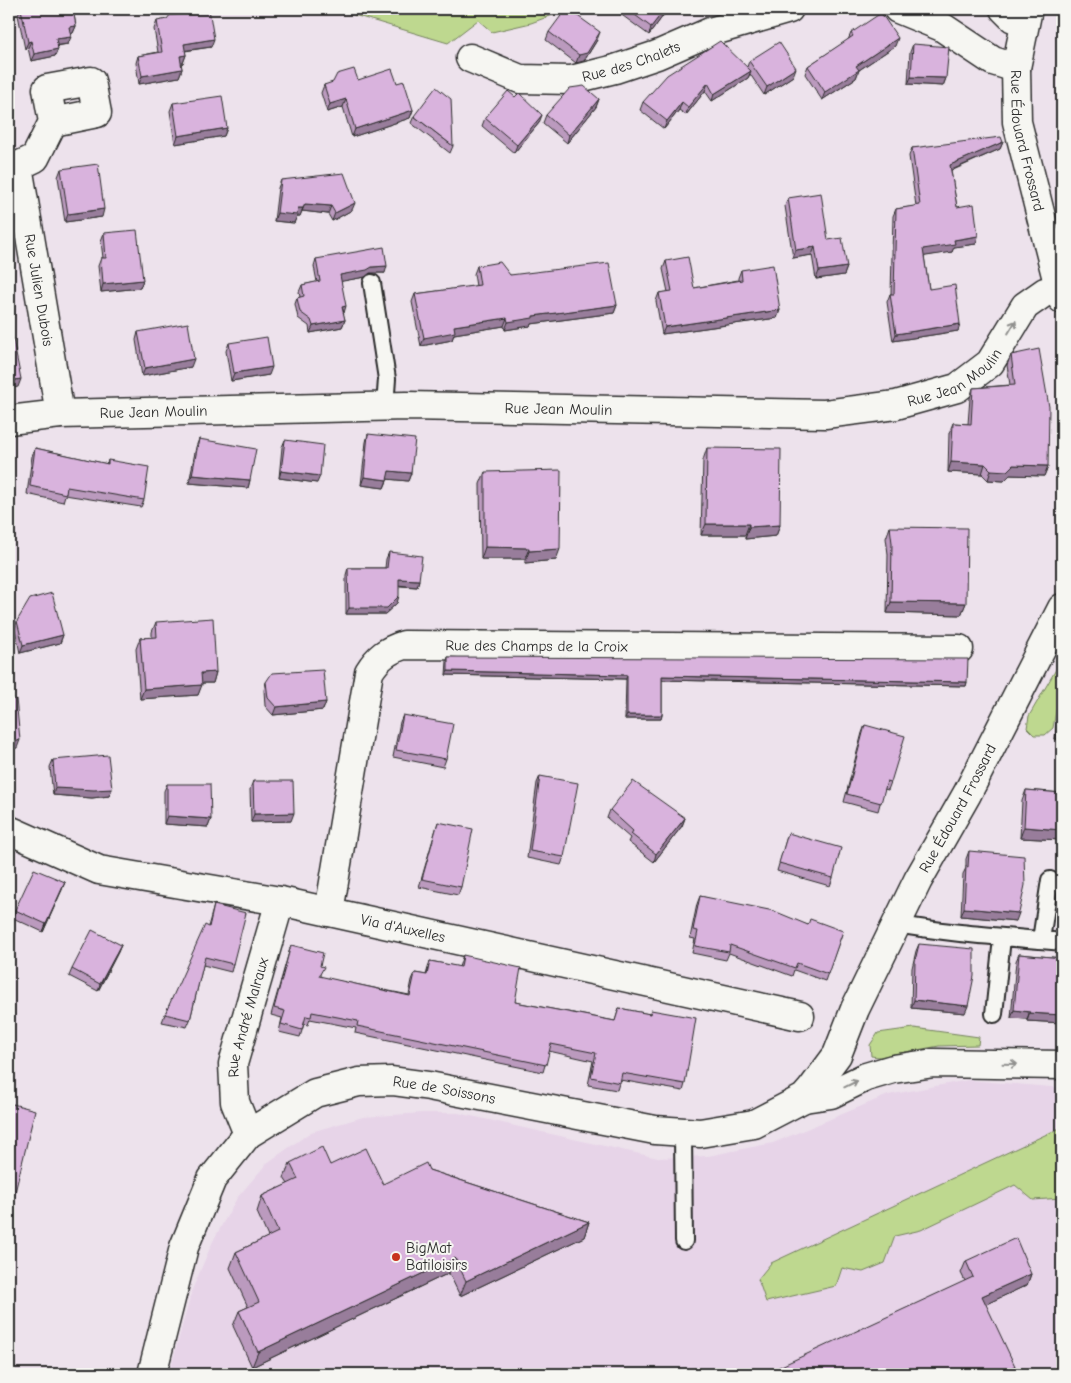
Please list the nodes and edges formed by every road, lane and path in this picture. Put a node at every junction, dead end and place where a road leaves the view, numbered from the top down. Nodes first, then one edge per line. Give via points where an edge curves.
1 (789, 9) edge
2 (898, 9) edge
3 (1019, 13) edge
4 (470, 58) dead end
5 (1016, 68) junction
6 (53, 122) dead end
7 (14, 167) edge
8 (372, 283) dead end
9 (1060, 293) edge
10 (385, 407) junction
11 (60, 414) junction
12 (9, 420) edge
13 (1062, 608) edge
14 (959, 649) dead end
15 (9, 830) edge
16 (1050, 880) dead end
17 (280, 901) junction
18 (329, 912) junction
19 (896, 924) junction
20 (1002, 938) junction
21 (1041, 940) junction
22 (1062, 942) edge
23 (855, 1010) joint
24 (994, 1014) dead end
25 (800, 1016) dead end
26 (1062, 1065) edge
27 (804, 1098) junction
28 (684, 1133) junction
29 (248, 1134) junction
30 (684, 1241) dead end
31 (152, 1374) edge

1 - 4 street, Rue des Chalets via 710,32 615,69 571,80 520,79
2 - 5 street via 942,27 992,61
3 - 5 street, Rue Édouard Frossard
5 - 9 street, Rue Édouard Frossard via 1015,95 1020,138
6 - 7 street, Rue Julien Dubois via 34,158
7 - 11 street, Rue Julien Dubois
8 - 10 lane via 387,378
10 -> 9 street, Rue Jean Moulin via 824,414 896,405 957,388 990,363 1025,306 1045,292
10 - 11 street, Rue Jean Moulin
11 - 12 street, Rue Jean Moulin
13 - 19 street, Rue Édouard Frossard via 1034,668
14 - 18 street, Rue des Champs de la Croix via 404,645 392,649 375,662 369,672
15 - 17 street, Via d'Auxelles via 99,870
16 - 21 lane
17 - 18 street, Via d'Auxelles
17 - 29 street, Rue André Malraux via 233,1064 235,1102
18 - 25 street, Via d'Auxelles
19 - 20 lane
19 - 23 street, Rue Édouard Frossard
20 - 21 lane
20 - 24 lane
21 - 22 lane
23 - 27 street, Rue de Soissons via 837,1055
27 -> 26 street via 831,1094 866,1077 893,1069 934,1063
27 - 28 street, Rue de Soissons via 754,1124
28 - 29 street, Rue de Soissons via 392,1081 359,1082 315,1093
28 - 30 lane
29 - 31 street, Rue de Soissons via 212,1179 184,1247

